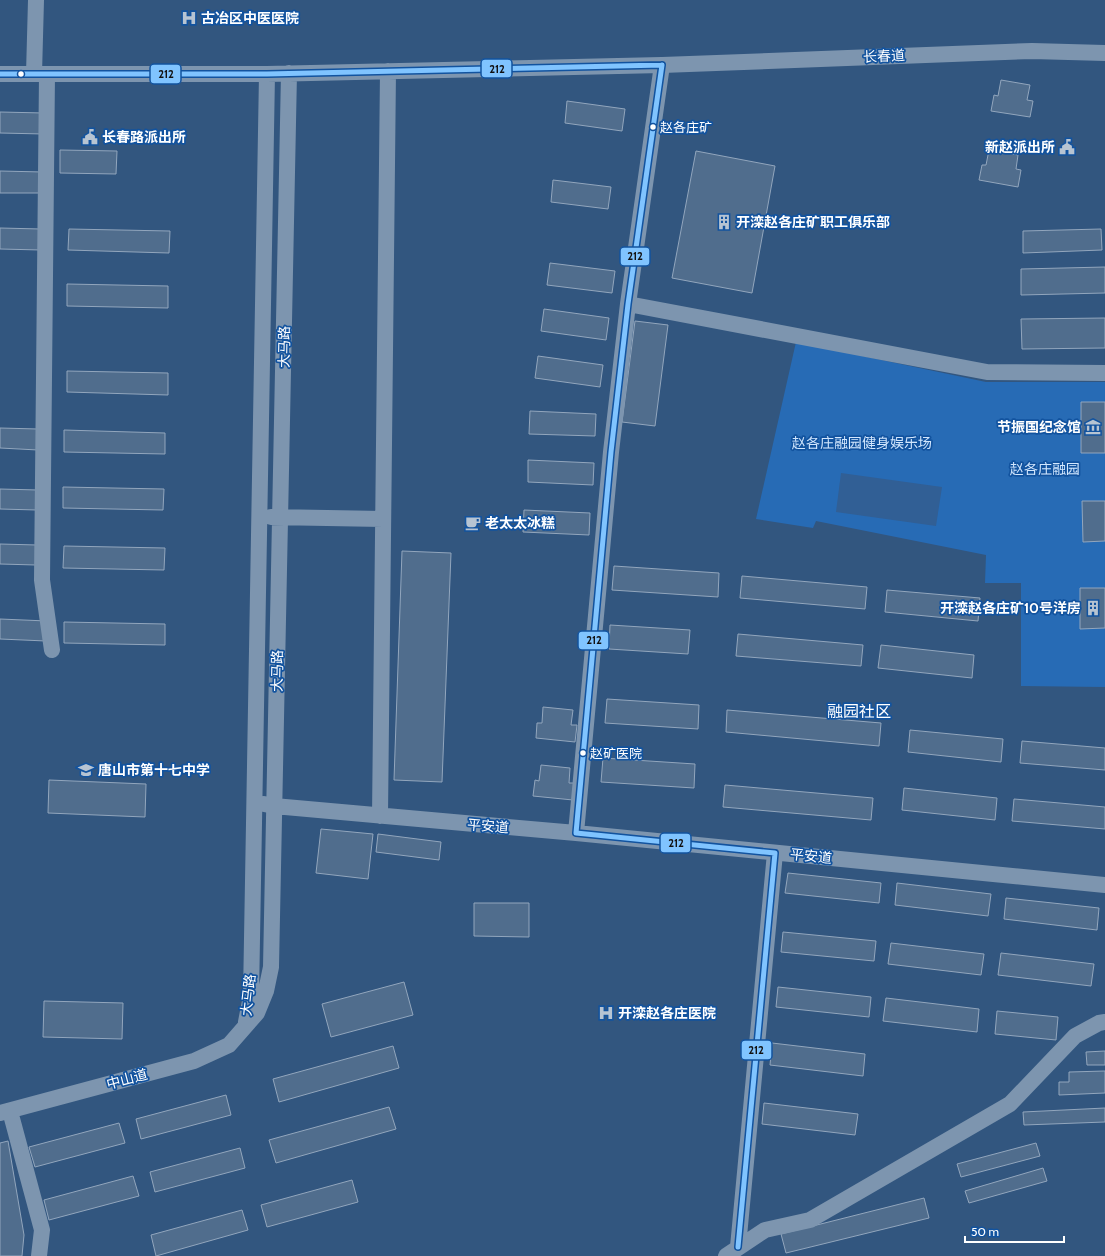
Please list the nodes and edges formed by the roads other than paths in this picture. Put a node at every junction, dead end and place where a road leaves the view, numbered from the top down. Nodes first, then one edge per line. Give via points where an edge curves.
1 (36, 0) edge
2 (1105, 53) edge
3 (662, 65) junction
4 (388, 71) junction
5 (289, 73) junction
6 (0, 74) edge
7 (41, 74) junction
8 (266, 74) junction
9 (628, 304) junction
10 (1105, 373) edge
11 (259, 517) junction
12 (280, 518) junction
13 (383, 519) junction
14 (52, 650) dead end
15 (254, 802) junction
16 (274, 806) junction
17 (380, 816) junction
18 (576, 833) junction
19 (775, 853) junction
20 (1105, 885) edge
21 (1105, 1022) edge
22 (245, 1027) junction
23 (5, 1112) edge
24 (732, 1251) edge
25 (39, 1256) edge

1 - 7 street
2 - 3 street, 长春道 via 1017,52
3 - 4 street, 长春道
3 - 9 street
4 - 5 street, 长春道
4 - 13 street
5 - 8 street, 长春道
5 - 12 street, 大马路
6 - 7 street, 长春道
7 - 8 street, 长春道
7 - 14 street via 42,580
8 - 11 street, 大马路
9 - 10 street via 987,372
9 - 18 street via 611,452
11 - 12 street
11 - 15 street, 大马路
12 - 13 street
12 - 16 street, 大马路
13 - 17 street
15 - 16 street, 平安道
15 - 22 street, 大马路 via 251,996
16 - 17 street, 平安道
16 - 22 street, 大马路 via 271,967 266,991 257,1013
17 - 18 street, 平安道
18 - 19 street, 平安道
19 - 20 street, 平安道
19 - 24 street
21 - 24 street via 1075,1036 1010,1104 810,1220 765,1230
22 - 23 street, 中山道 via 229,1045 194,1061
23 - 25 street via 42,1230

